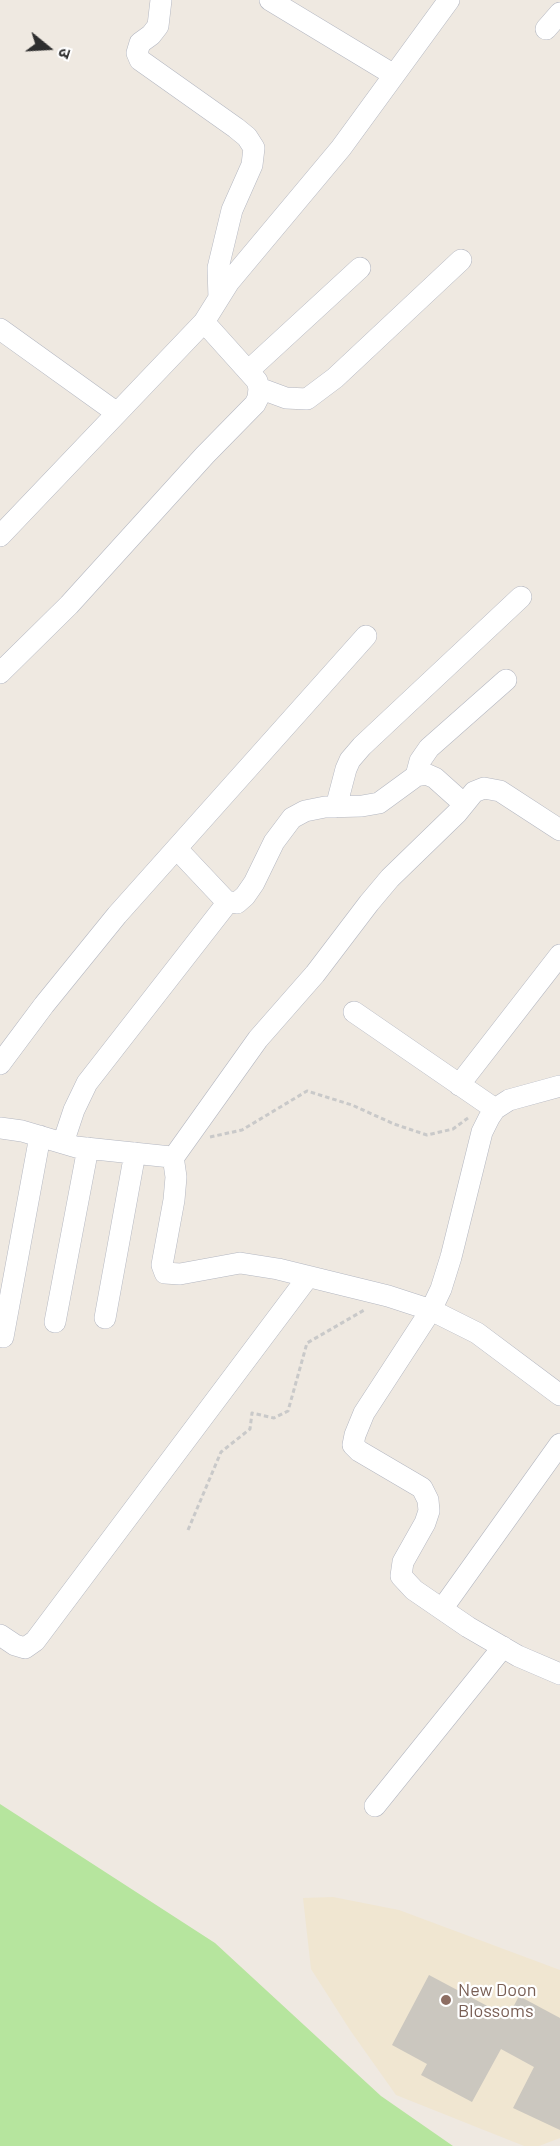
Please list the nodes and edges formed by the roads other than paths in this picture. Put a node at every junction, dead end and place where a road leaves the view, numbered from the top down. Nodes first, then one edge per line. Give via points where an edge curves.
1 (161, 0) edge
2 (270, 0) edge
3 (449, 0) edge
4 (560, 13) edge
5 (546, 29) dead end
6 (394, 75) junction
7 (461, 260) dead end
8 (360, 268) dead end
9 (219, 298) junction
10 (204, 322) junction
11 (0, 328) edge
12 (254, 380) junction
13 (117, 413) junction
14 (0, 536) edge
15 (521, 597) dead end
16 (366, 636) dead end
17 (0, 673) edge
18 (506, 680) dead end
19 (416, 776) junction
20 (464, 804) junction
21 (336, 807) junction
22 (559, 829) edge
23 (177, 849) junction
24 (228, 902) junction
25 (560, 955) edge
26 (354, 1012) dead end
27 (0, 1064) edge
28 (459, 1085) junction
29 (560, 1086) edge
30 (495, 1109) junction
31 (0, 1128) edge
32 (40, 1136) junction
33 (63, 1143) junction
34 (88, 1148) junction
35 (135, 1153) junction
36 (173, 1156) junction
37 (308, 1277) junction
38 (431, 1310) junction
39 (105, 1318) dead end
40 (55, 1322) dead end
41 (3, 1337) dead end
42 (560, 1395) edge
43 (560, 1444) edge
44 (442, 1609) junction
45 (0, 1635) edge
46 (503, 1647) junction
47 (560, 1674) edge
48 (375, 1806) dead end

1 - 9 street via 158,26 140,43 140,60 236,128 254,148 252,165 231,210 218,268
2 - 6 street
3 - 6 street
4 - 5 street
6 - 9 street via 341,148
7 - 12 street via 335,378 307,399 286,398
8 - 12 street
9 - 10 street
10 - 12 street
10 - 13 street
11 - 13 street
12 - 17 street via 258,398 246,414 69,605
13 - 14 street
15 - 21 street via 362,746 346,769
16 - 23 street
18 - 19 street via 429,748
19 - 20 street via 426,774 435,778
19 - 21 street via 379,803
20 - 22 street via 474,792 484,788 500,791
20 - 36 street via 369,903 315,974 258,1039
21 - 24 street via 305,811 292,818 274,842 245,896 237,903
23 - 24 street
23 - 27 street via 117,915
24 - 33 street via 87,1083
25 - 28 street
26 - 28 street
28 - 30 street
29 - 30 street via 521,1096
30 - 38 street via 482,1132 451,1257
31 - 32 street
32 - 33 street
32 - 41 street
33 - 34 street
34 - 35 street
34 - 40 street
35 - 36 street
35 - 39 street
36 - 37 street via 176,1177 162,1265 165,1273 240,1263
37 - 38 street
37 - 45 street via 35,1641 25,1648
38 - 42 street via 477,1333
38 - 44 street via 364,1413 354,1444 359,1451 422,1488 429,1511 403,1562 401,1576
43 - 44 street
44 - 46 street
46 - 47 street
46 - 48 street

